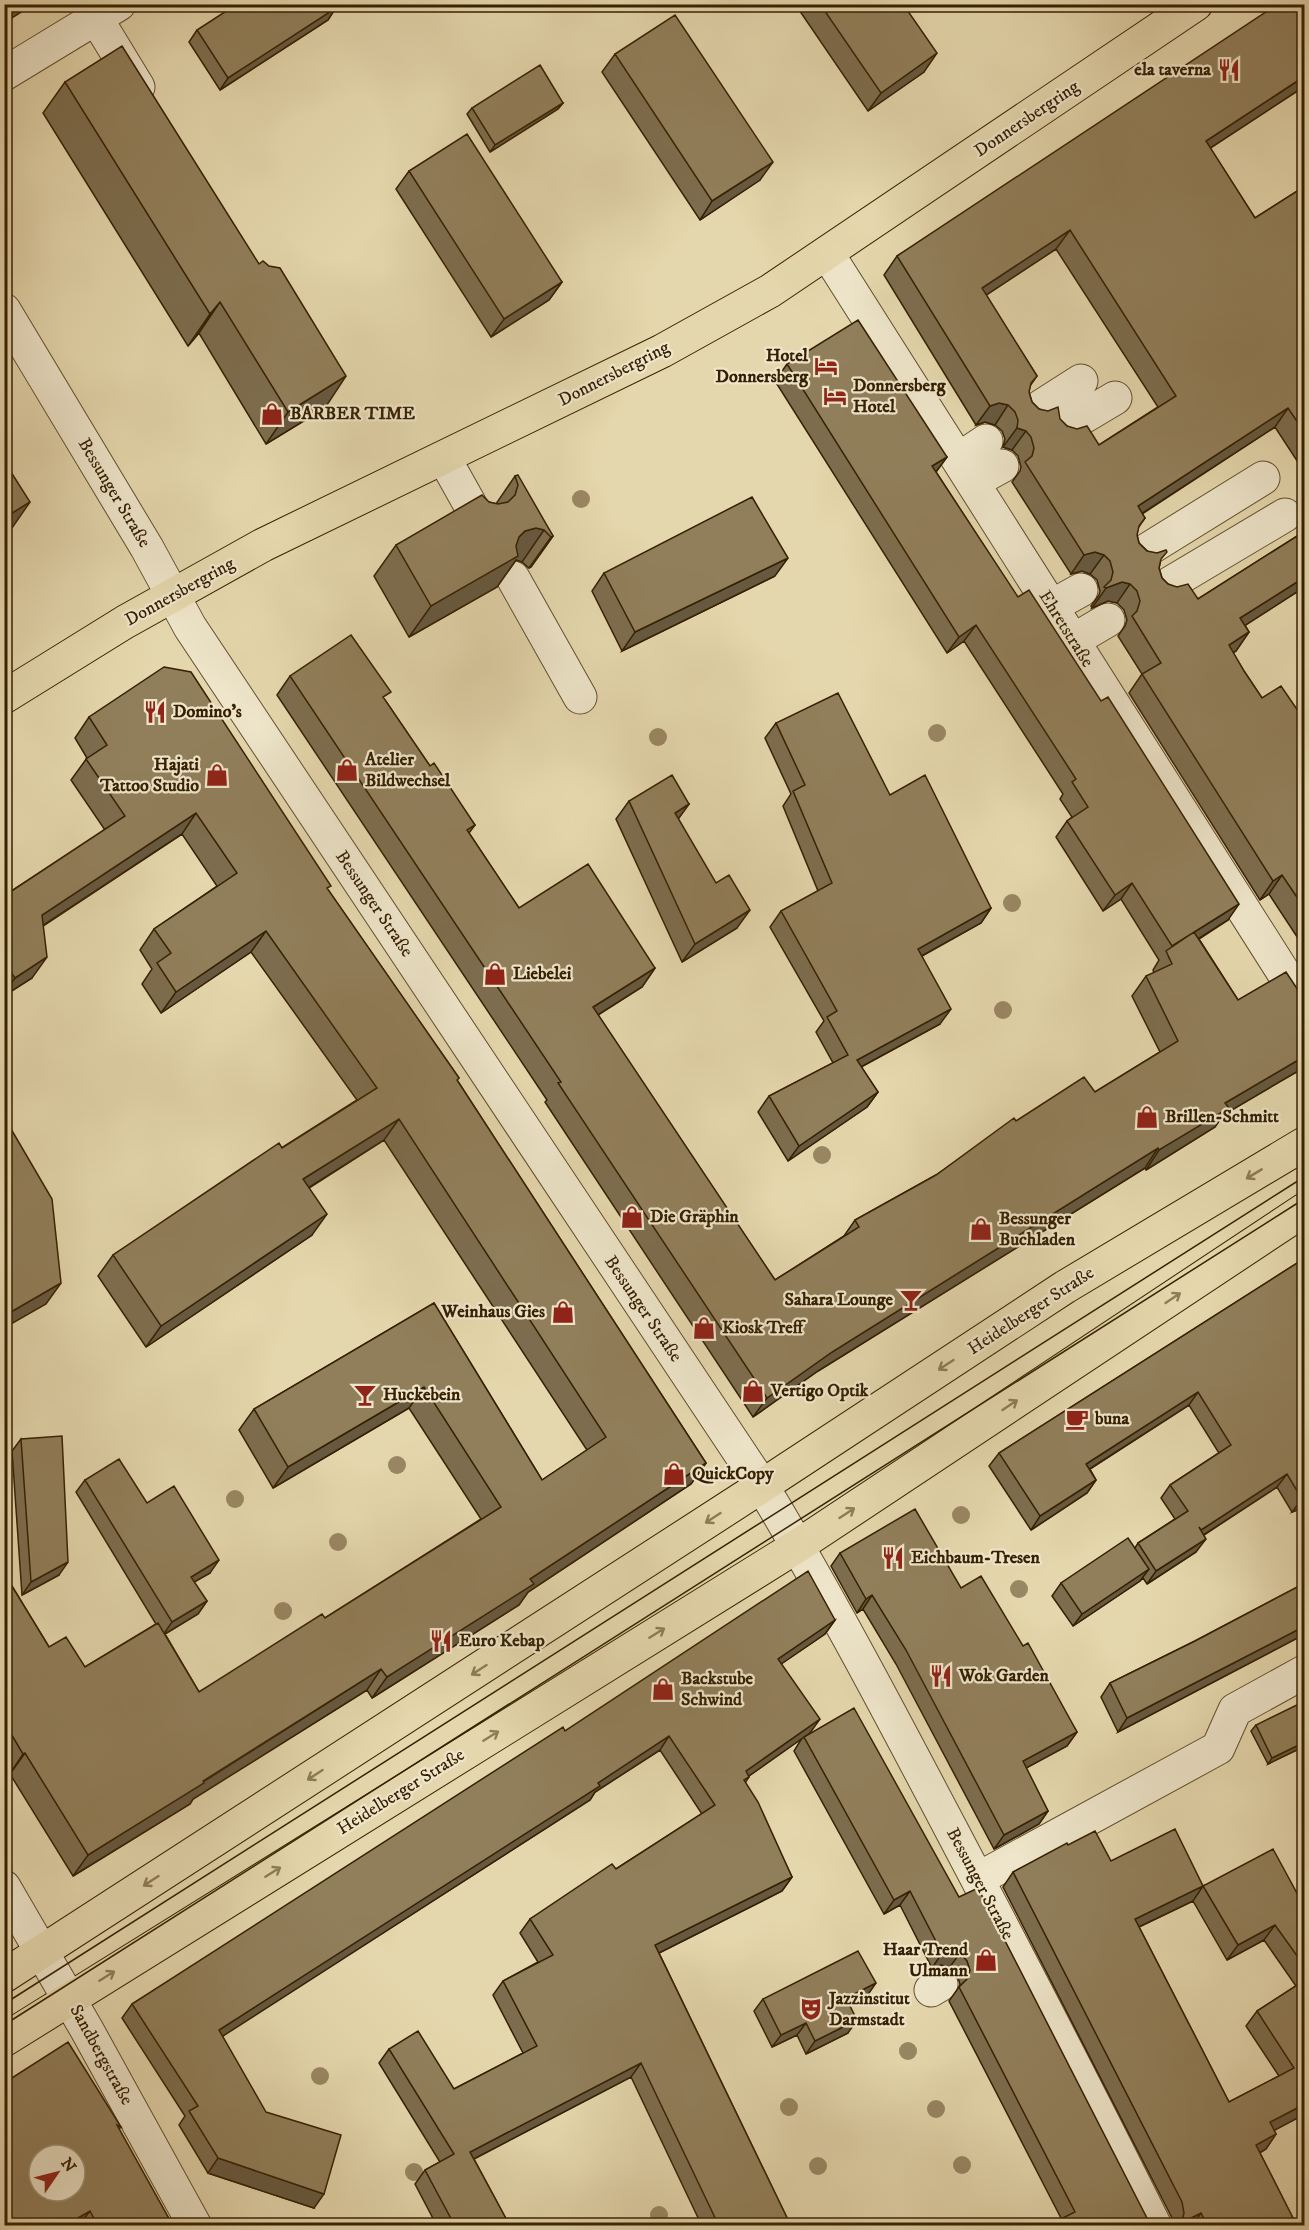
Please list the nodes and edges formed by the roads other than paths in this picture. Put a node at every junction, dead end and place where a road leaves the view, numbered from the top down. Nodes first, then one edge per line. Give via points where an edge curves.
1 (1196, 4) edge
2 (107, 11) edge
3 (4, 74) edge
4 (151, 109) edge
5 (827, 254) junction
6 (4, 310) edge
7 (1081, 381) dead end
8 (1115, 398) dead end
9 (1034, 411) edge
10 (1063, 429) edge
11 (994, 454) dead end
12 (444, 458) junction
13 (966, 470) junction
14 (1263, 478) dead end
15 (1286, 515) dead end
16 (477, 517) edge
17 (1142, 553) edge
18 (513, 578) edge
19 (1164, 587) edge
20 (1081, 591) dead end
21 (172, 594) junction
22 (1052, 606) junction
23 (1108, 620) dead end
24 (1074, 640) junction
25 (4, 697) edge
26 (580, 697) dead end
27 (1305, 1005) edge
28 (1305, 1144) edge
29 (1305, 1210) edge
30 (762, 1486) junction
31 (798, 1545) junction
32 (1305, 1672) edge
33 (978, 1879) junction
34 (4, 1887) edge
35 (43, 1952) junction
36 (4, 1976) edge
37 (69, 1999) junction
38 (4, 2040) edge
39 (195, 2226) edge
40 (1155, 2226) edge

1 - 5 main road, Donnersbergring
2 - 3 street
2 - 4 street
5 - 12 main road, Donnersbergring via 770,291 662,351
5 - 13 street, Ehretstraße
6 - 21 street, Bessunger Straße
7 - 9 street
8 - 10 street
11 - 13 street
12 - 16 street
12 - 21 main road, Donnersbergring via 263,545
13 - 22 street, Ehretstraße
14 - 17 street
15 - 19 street
18 - 26 street
20 - 22 street
21 - 25 main road, Donnersbergring
21 - 30 street, Bessunger Straße via 215,665
22 - 24 street, Ehretstraße
23 - 24 street
24 - 27 street, Ehretstraße
28 -> 30 main road, Heidelberger Straße via 1065,1287
31 -> 29 main road, Heidelberger Straße
30 - 31 street
30 -> 35 main road, Heidelberger Straße
31 - 33 street, Bessunger Straße
37 -> 31 main road, Heidelberger Straße
32 - 33 street via 1235,1710 1218,1748
33 - 40 street, Bessunger Straße
34 - 35 street, Sandbergstraße
35 - 36 main road, Heidelberger Straße
35 - 37 street, Sandbergstraße
37 - 38 main road, Heidelberger Straße
37 - 39 street, Sandbergstraße

